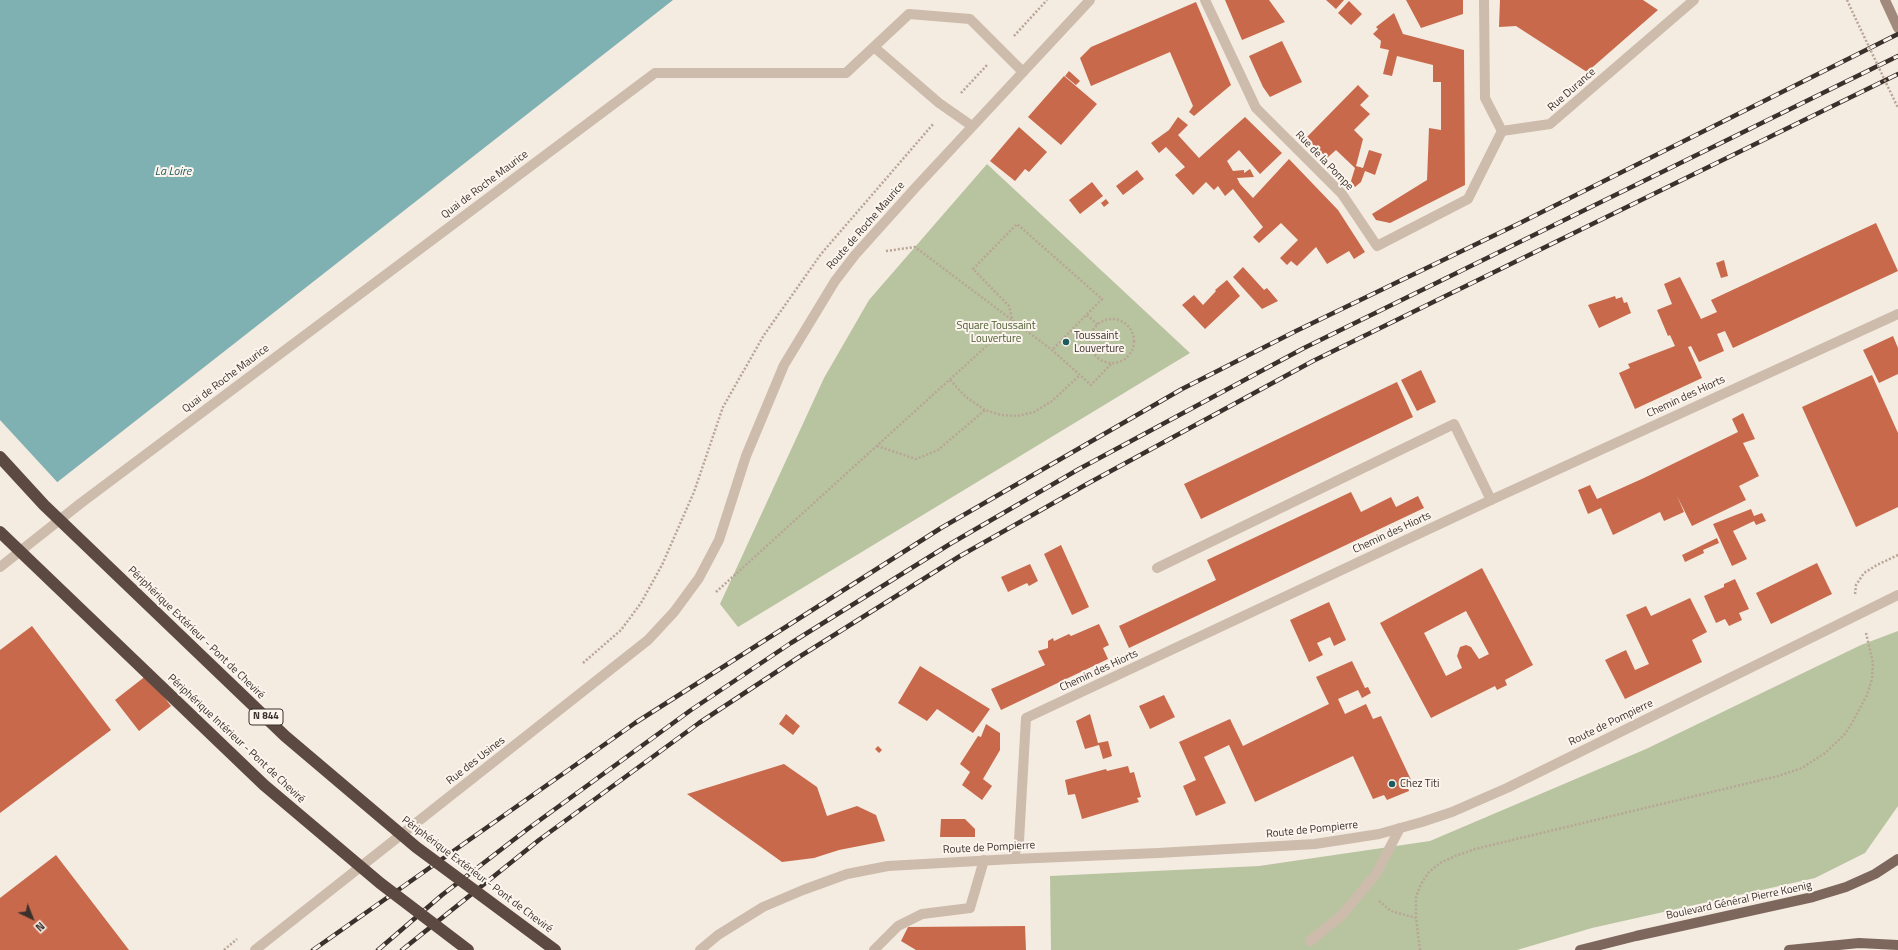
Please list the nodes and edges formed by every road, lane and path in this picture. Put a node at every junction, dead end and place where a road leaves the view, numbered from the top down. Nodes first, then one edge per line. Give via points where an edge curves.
1 (1047, 0) edge
2 (1090, 0) edge
3 (1205, 0) edge
4 (1484, 0) edge
5 (1694, 0) edge
6 (1847, 0) edge
7 (1885, 0) edge
8 (1898, 28) edge
9 (874, 47) junction
10 (1001, 49) junction
11 (1023, 72) junction
12 (947, 108) junction
13 (1898, 108) edge
14 (972, 126) junction
15 (1502, 131) junction
16 (855, 254) junction
17 (1898, 314) edge
18 (1087, 315) junction
19 (1014, 322) junction
20 (1098, 325) junction
21 (1052, 350) junction
22 (1112, 363) junction
23 (1080, 375) junction
24 (950, 380) junction
25 (986, 410) junction
26 (876, 446) junction
27 (0, 457) edge
28 (1491, 500) junction
29 (0, 532) edge
30 (1898, 555) edge
31 (0, 567) edge
32 (1157, 568) dead end
33 (699, 578) joint
34 (711, 596) dead end
35 (1897, 597) edge
36 (1861, 614) junction
37 (577, 668) dead end
38 (1400, 828) junction
39 (1013, 858) junction
40 (1898, 859) edge
41 (984, 860) junction
42 (1366, 886) junction
43 (1416, 918) junction
44 (238, 938) dead end
45 (1310, 941) dead end
46 (1898, 945) edge
47 (224, 950) edge
48 (255, 950) edge
49 (468, 950) edge
50 (555, 950) edge
51 (700, 950) edge
52 (874, 950) edge
53 (1420, 950) edge
54 (1580, 950) edge
55 (1789, 950) edge

1 - 10 path
2 - 11 street, Route de Roche Maurice
3 - 15 street, Rue de la Pompe via 1256,108 1342,194 1377,246 1468,198
4 - 15 street via 1485,98
5 - 15 street, Rue Durance via 1550,124
6 - 13 path, bridge
7 - 8 main road
9 - 10 street, Quai de Roche Maurice via 909,14 970,19
9 - 12 street
9 - 31 street, Quai de Roche Maurice via 846,73 655,72 81,503
10 - 11 street, Quai de Roche Maurice
10 - 12 path
11 - 14 street, Route de Roche Maurice
12 - 14 street
12 - 37 path via 820,254 764,335 723,407 694,492 662,566 641,603 621,630
14 - 16 street, Route de Roche Maurice
16 - 19 path via 915,247
16 - 33 street, Route de Roche Maurice via 835,281 784,365 746,456 719,540
17 - 28 street, Chemin des Hiorts
18 - 19 path via 1102,299 1017,224 973,269 1009,306
18 - 20 path
18 - 21 path
19 - 21 path
19 - 24 path
20 - 22 path via 1091,338 1094,352 1098,358
20 - 22 path via 1104,321 1117,320 1124,322 1133,333 1134,347 1131,353 1120,362
21 - 23 path
22 - 23 path via 1091,385
23 - 25 path via 1052,401 1034,412 1017,416 1001,415
24 - 25 path via 966,397
24 - 26 path
25 - 26 path via 938,450 916,459
26 - 34 path
27 - 50 highway, Périphérique Extérieur - Pont de Cheviré / N 844, bridge via 44,505 285,736 416,847
28 - 32 street via 1454,424
28 - 39 street, Chemin des Hiorts via 1026,718 1019,841
29 - 49 highway, Périphérique Intérieur - Pont de Cheviré, bridge via 264,785 380,883
30 - 36 path via 1864,573 1856,585 1854,597
33 - 48 street, Rue des Usines via 674,612 648,640
35 - 36 street, Route de Pompierre
36 - 38 street, Route de Pompierre via 1507,788 1452,812
36 - 43 path via 1872,652 1872,679 1868,695 1844,735 1825,753 1802,768 1778,776 1475,848 1454,856 1440,863 1421,884 1416,897
38 - 39 street, Route de Pompierre via 1379,834 1308,845
38 - 42 street via 1376,874
39 - 41 street, Route de Pompierre
40 - 54 main road, Boulevard Général Pierre Koenig via 1875,874 1846,887 1813,897
41 - 51 street, Route de Pompierre via 888,866 847,874 763,907 718,935
41 - 52 street via 970,908 922,914 898,926
42 - 43 path via 1391,911
42 - 45 street via 1342,915
43 - 53 path
44 - 47 path
46 - 55 main road via 1859,943

